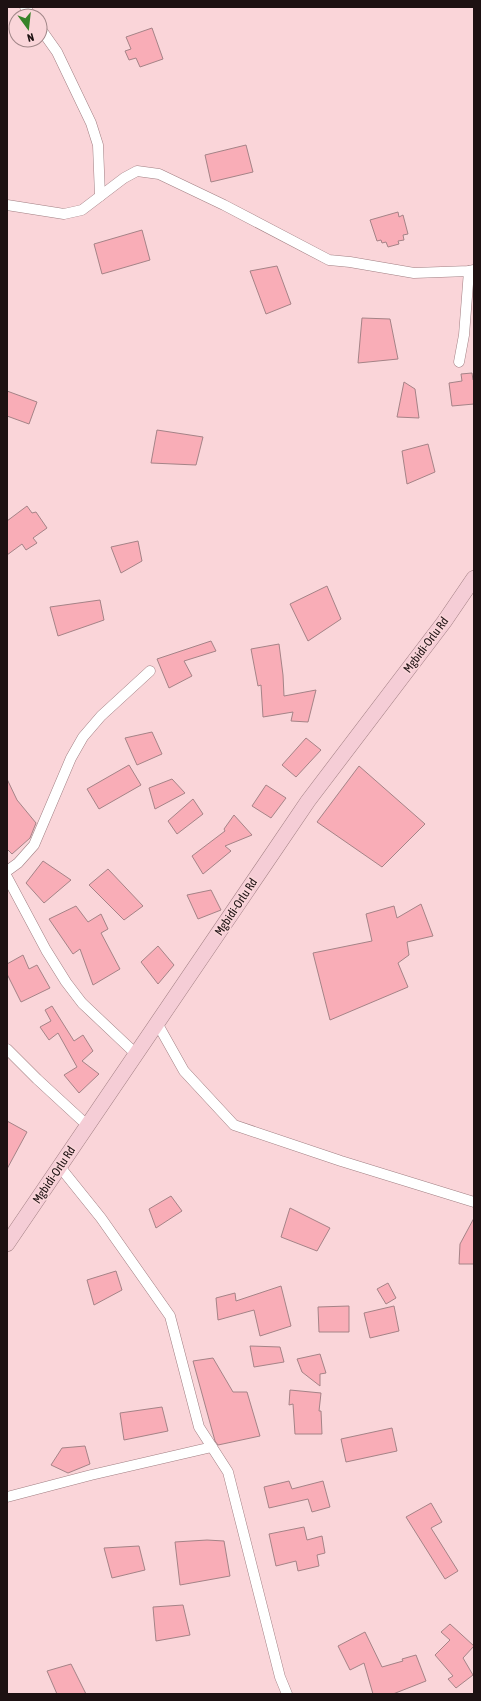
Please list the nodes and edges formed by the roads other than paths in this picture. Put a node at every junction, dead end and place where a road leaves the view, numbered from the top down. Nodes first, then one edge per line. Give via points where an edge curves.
1 (48, 39) edge
2 (100, 196) junction
3 (7, 205) edge
4 (471, 270) edge
5 (459, 362) dead end
6 (474, 578) edge
7 (150, 671) dead end
8 (7, 871) edge
9 (7, 876) edge
10 (157, 1023) junction
11 (7, 1049) edge
12 (136, 1054) junction
13 (88, 1126) junction
14 (60, 1167) junction
15 (36, 1202) junction
16 (474, 1202) edge
17 (7, 1230) edge
18 (7, 1244) edge
19 (212, 1447) junction
20 (7, 1497) edge
21 (287, 1694) edge

1 - 2 street via 57,52 91,123 98,145
2 - 3 street via 82,210 64,214
2 - 4 street via 137,171 155,173 224,205 329,260 414,273
4 - 5 street
6 - 10 main road, Mgbidi-Orlu Rd via 444,622 308,801
7 - 8 street via 101,716 83,737 71,758 34,845
9 - 12 street via 66,982 82,1003
10 - 12 main road, Mgbidi-Orlu Rd
10 - 16 street via 184,1071 234,1125
11 - 13 street
12 - 13 main road, Mgbidi-Orlu Rd
13 - 14 main road, Mgbidi-Orlu Rd
14 - 15 main road, Mgbidi-Orlu Rd
14 - 19 street via 101,1218 170,1316 199,1427
15 - 17 street
15 - 18 main road, Mgbidi-Orlu Rd
19 - 20 street
19 - 21 street via 228,1472 280,1677

